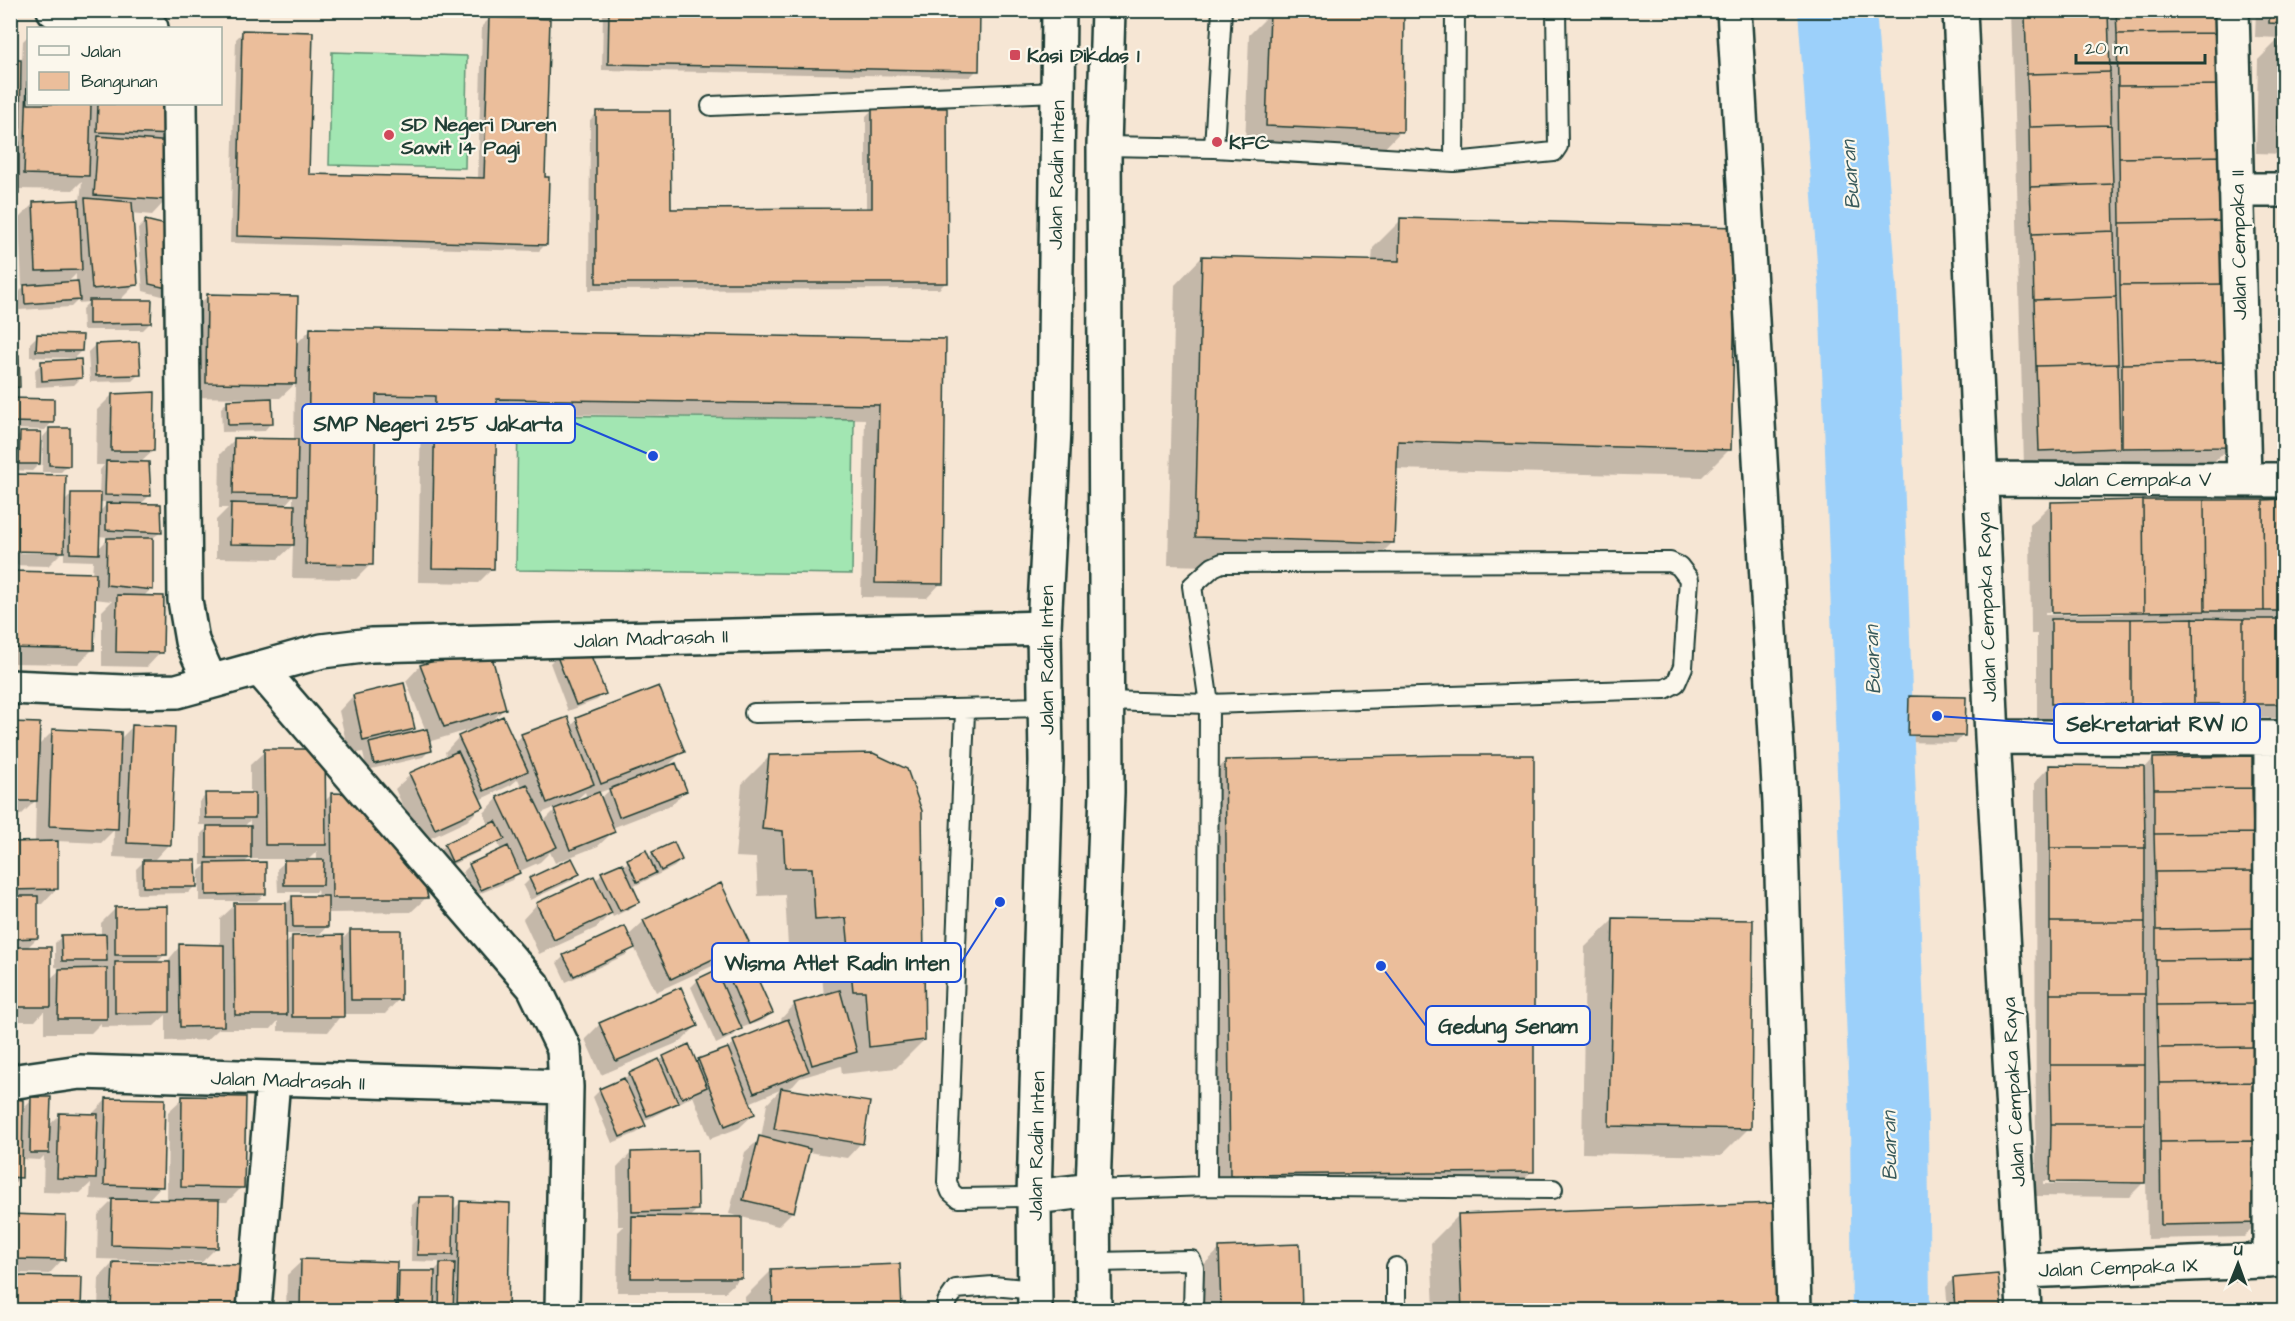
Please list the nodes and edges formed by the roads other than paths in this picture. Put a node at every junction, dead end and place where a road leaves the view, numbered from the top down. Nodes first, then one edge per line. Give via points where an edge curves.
1 (54, 10) edge
2 (1059, 10) edge
3 (1108, 10) edge
4 (1222, 10) edge
5 (1455, 10) edge
6 (1556, 10) edge
7 (1734, 10) edge
8 (1960, 10) edge
9 (2232, 10) edge
10 (148, 27) edge
11 (1057, 92) junction
12 (180, 105) edge
13 (711, 106) dead end
14 (1104, 146) junction
15 (1214, 148) junction
16 (1454, 162) junction
17 (2236, 190) junction
18 (2284, 190) edge
19 (1981, 479) junction
20 (2244, 480) junction
21 (2284, 480) edge
22 (1044, 628) junction
23 (260, 669) junction
24 (210, 681) junction
25 (10, 687) edge
26 (1106, 701) junction
27 (1209, 704) junction
28 (1046, 707) junction
29 (965, 711) junction
30 (754, 714) dead end
31 (1992, 737) junction
32 (2278, 738) edge
33 (2278, 1000) edge
34 (273, 1080) junction
35 (10, 1082) edge
36 (566, 1087) junction
37 (1207, 1186) junction
38 (1093, 1190) junction
39 (1553, 1190) dead end
40 (1034, 1197) junction
41 (2277, 1260) edge
42 (1095, 1262) junction
43 (1396, 1267) dead end
44 (2023, 1270) junction
45 (1035, 1300) edge
46 (254, 1311) edge
47 (562, 1311) edge
48 (947, 1311) edge
49 (1094, 1311) edge
50 (1193, 1311) edge
51 (1396, 1311) edge
52 (1794, 1311) edge
53 (2025, 1311) edge

1 - 10 street via 75,24
2 - 11 street, Jalan Radin Inten
3 - 14 street
4 - 15 lane
5 - 16 lane
6 - 16 lane via 1557,150
7 - 52 street via 1780,803
8 - 19 street, Jalan Cempaka Raya
9 - 17 street, Jalan Cempaka II
11 - 13 lane
11 - 22 street, Jalan Radin Inten via 1053,429
12 - 24 street via 185,600 192,641
14 - 15 lane
14 - 26 street
15 - 16 lane
17 - 18 street
17 - 20 street, Jalan Cempaka II
19 - 20 street, Jalan Cempaka V
19 - 31 street, Jalan Cempaka Raya
20 - 21 street, Jalan Cempaka V
22 - 23 street, Jalan Madrasah II via 371,645 322,651
22 - 28 street, Jalan Radin Inten
23 - 24 street, Jalan Madrasah II
23 - 36 street via 534,987 564,1049
24 - 25 street, Jalan Madrasah II via 177,690 135,692
26 - 27 lane
26 - 38 street via 1107,792
27 - 27 lane via 1665,689 1676,683 1683,667 1689,579 1679,566 1670,562 1221,563 1192,586
27 - 37 lane
28 - 29 lane
28 - 40 street, Jalan Radin Inten
29 - 30 lane
29 - 40 lane via 947,1182 958,1198
31 - 32 street
31 - 44 street, Jalan Cempaka Raya
32 - 33 street
33 - 41 street
34 - 35 street, Jalan Madrasah II via 80,1072
34 - 36 street, Jalan Madrasah II
34 - 46 street
36 - 47 street
37 - 38 lane
37 - 39 lane
38 - 40 street
38 - 42 street
40 - 45 street, Jalan Radin Inten
41 - 44 street, Jalan Cempaka IX
42 - 49 street
42 - 50 lane via 1191,1260
43 - 51 lane
44 - 53 street, Jalan Cempaka Raya
45 - 48 lane via 993,1286 956,1289 947,1302

